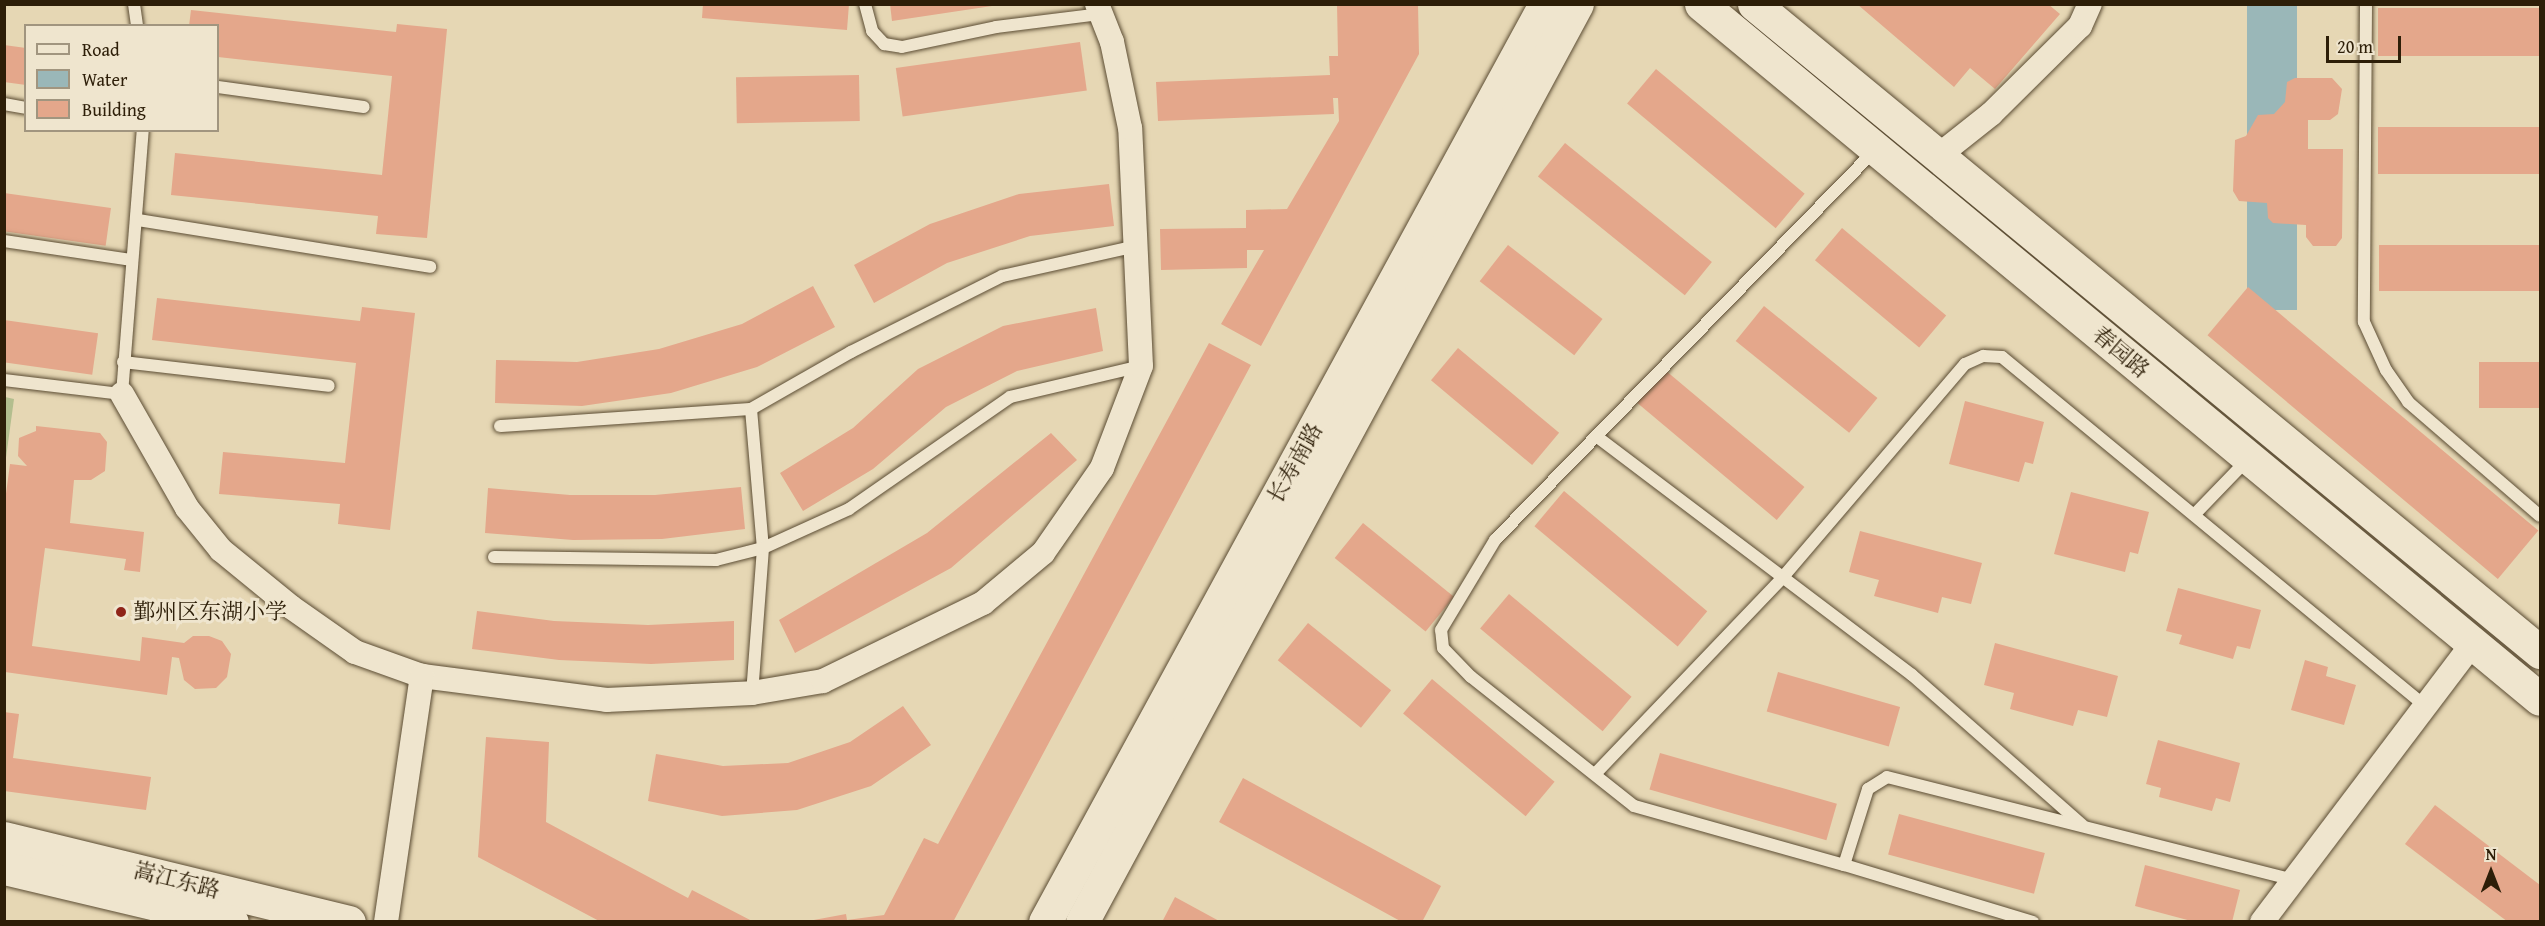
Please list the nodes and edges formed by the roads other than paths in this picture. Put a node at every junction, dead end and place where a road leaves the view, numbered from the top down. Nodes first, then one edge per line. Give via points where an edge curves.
1 (134, 4) edge
2 (865, 4) edge
3 (1545, 4) edge
4 (1577, 4) edge
5 (1701, 4) edge
6 (1754, 4) edge
7 (2090, 4) edge
8 (2366, 4) edge
9 (1099, 9) edge
10 (137, 24) edge
11 (219, 87) edge
12 (4, 104) edge
13 (364, 107) dead end
14 (24, 108) edge
15 (143, 132) edge
16 (1876, 149) junction
17 (1938, 156) junction
18 (138, 220) junction
19 (4, 241) edge
20 (1136, 246) junction
21 (131, 260) junction
22 (430, 267) dead end
23 (123, 362) junction
24 (1141, 366) junction
25 (4, 380) edge
26 (329, 386) dead end
27 (122, 394) junction
28 (751, 409) junction
29 (500, 426) dead end
30 (1596, 436) junction
31 (2249, 458) junction
32 (2194, 515) junction
33 (2541, 516) edge
34 (763, 548) junction
35 (494, 557) dead end
36 (1783, 577) junction
37 (2473, 643) junction
38 (2533, 671) edge
39 (422, 676) junction
40 (752, 693) junction
41 (2425, 706) junction
42 (1595, 774) junction
43 (2083, 826) junction
44 (4, 838) edge
45 (1844, 865) junction
46 (4, 868) edge
47 (2294, 880) junction
48 (232, 921) edge
49 (350, 921) edge
50 (386, 921) edge
51 (1045, 921) edge
52 (1082, 921) edge
53 (2032, 921) edge
54 (2262, 921) edge

1 - 10 lane
2 - 9 lane via 872,31 884,44 902,47
3 - 51 main road, 长寿南路
4 - 52 main road, 长寿南路
5 - 16 main road, 春园路
6 - 17 main road, 春园路
7 - 17 street via 2080,26 1991,114
8 - 33 lane via 2364,322 2386,370 2408,402
9 - 20 street via 1112,42 1130,128
11 - 13 lane
12 - 14 lane
15 - 18 lane
16 - 30 lane
16 - 31 main road, 春园路
17 - 38 main road, 春园路
18 - 21 lane
18 - 22 lane
19 - 21 lane
20 - 24 street
20 - 28 lane via 1002,276 851,352
21 - 23 lane
23 - 26 lane
23 - 27 lane
24 - 34 lane via 1010,397 849,509
24 - 40 street via 1102,468 1043,553 1026,568 983,603 823,681
25 - 27 lane
27 - 39 street via 187,508 221,550 355,652
28 - 29 lane
28 - 34 lane
30 - 36 lane
30 - 42 lane via 1495,540 1442,630 1443,648 1471,677
31 - 32 lane
31 - 37 main road, 春园路
32 - 36 lane via 2002,357 1983,356 1965,364
32 - 41 lane
34 - 35 lane via 716,560
34 - 40 lane
36 - 42 lane
36 - 43 lane via 1912,675
37 - 38 main road, 春园路
37 - 41 street
39 - 40 street via 606,700
39 - 50 street
41 - 47 street
42 - 45 lane via 1634,806
43 - 45 lane via 1887,777 1868,789
43 - 47 lane
44 - 49 main road, 嵩江东路
45 - 53 lane
46 - 48 main road, 嵩江东路
47 - 54 street

